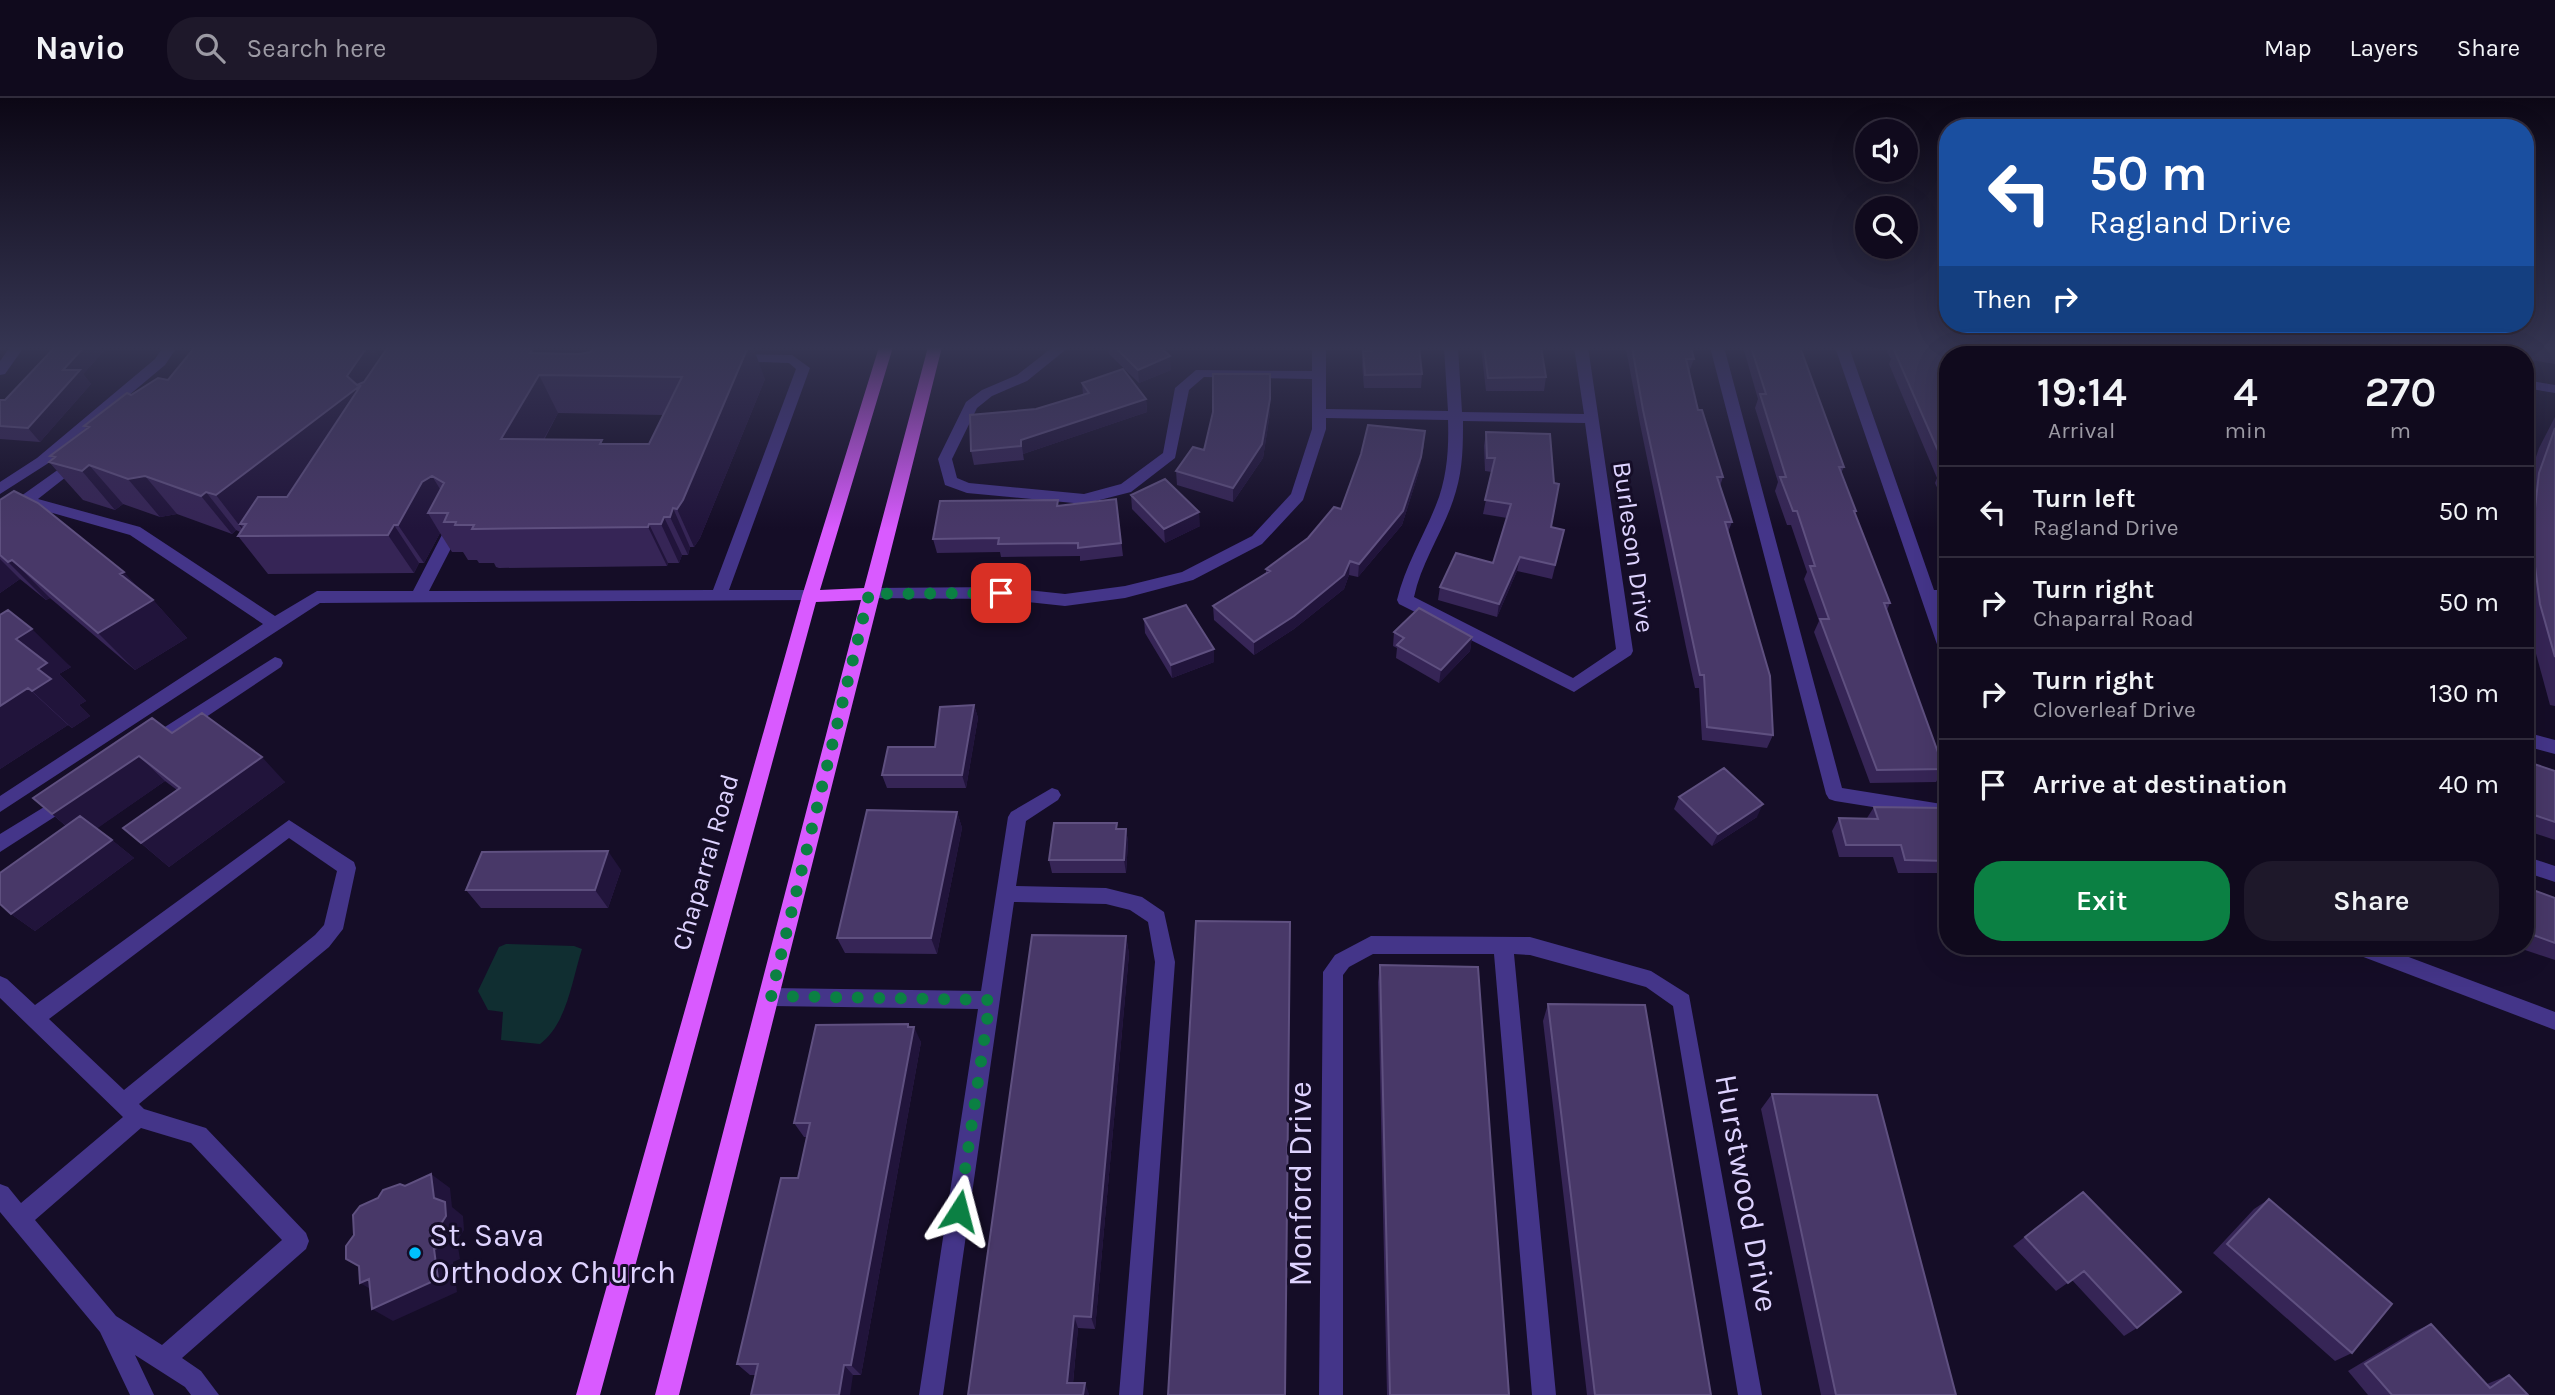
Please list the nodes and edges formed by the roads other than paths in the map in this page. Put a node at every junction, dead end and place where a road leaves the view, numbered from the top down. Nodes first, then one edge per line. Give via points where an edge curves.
1 (106, 408) edge
2 (788, 408) edge
3 (868, 408) edge
4 (919, 408) edge
5 (970, 408) edge
6 (1179, 408) edge
7 (1318, 408) edge
8 (1454, 408) edge
9 (1589, 408) edge
10 (1733, 408) edge
11 (1863, 408) edge
12 (1318, 413) junction
13 (1454, 416) junction
14 (1591, 419) junction
15 (91, 452) edge
16 (0, 489) edge
17 (28, 500) junction
18 (0, 519) edge
19 (457, 522) edge
20 (419, 594) junction
21 (720, 594) junction
22 (869, 594) junction
23 (1926, 595) junction
24 (810, 596) junction
25 (1939, 596) edge
26 (275, 624) junction
27 (1939, 629) edge
28 (275, 663) dead end
29 (2534, 741) edge
30 (2555, 747) edge
31 (138, 754) edge
32 (80, 792) edge
33 (1052, 794) dead end
34 (0, 805) edge
35 (1939, 810) edge
36 (0, 845) edge
37 (2534, 867) edge
38 (2555, 874) edge
39 (1006, 894) junction
40 (1503, 946) junction
41 (2381, 955) edge
42 (0, 985) edge
43 (771, 996) junction
44 (990, 1000) junction
45 (34, 1018) junction
46 (2555, 1021) edge
47 (131, 1110) junction
48 (9, 1210) edge
49 (108, 1324) junction
50 (164, 1359) junction
51 (142, 1395) edge
52 (207, 1395) edge
53 (588, 1395) edge
54 (667, 1395) edge
55 (931, 1395) edge
56 (1131, 1395) edge
57 (1331, 1395) edge
58 (1544, 1395) edge
59 (1750, 1395) edge

1 - 16 street
2 - 21 street
3 - 24 main road, Chaparral Road
4 - 22 main road
5 - 6 street via 945,459 950,481 967,488 1084,499 1125,488 1170,455
7 - 12 street
8 - 13 street
9 - 14 street, Burleson Drive
10 - 35 street via 1835,794
11 - 23 street
12 - 13 street
12 - 22 street via 1319,429 1298,496 1257,540 1187,576 1125,592 1065,600 1001,593
13 - 14 street
13 - 14 street, Burleson Drive via 1456,449 1448,492 1409,573 1405,600 1574,686 1625,651
15 - 17 street
17 - 18 street
17 - 26 street via 135,531
19 - 20 street
20 - 21 street
20 - 26 street via 317,597
21 - 24 street
22 - 24 main road
22 - 43 main road
23 - 25 street
23 - 27 street
24 - 53 main road, Chaparral Road
26 - 34 street
28 - 31 street
29 - 30 street
32 - 36 street
33 - 39 street via 1017,817
37 - 38 street
39 - 44 street
39 - 56 street via 1106,897 1135,903 1157,918 1165,962
40 - 57 street, Monford Drive via 1371,945 1342,961 1333,972
40 - 58 street
40 - 59 street, Hurstwood Drive via 1531,946 1651,980 1682,1001
41 - 46 street
42 - 45 street
43 - 44 street
43 - 54 main road
44 - 55 street
45 - 47 street
45 - 47 street via 289,828 339,859 348,868 333,929 312,953
47 - 48 street
47 - 50 street via 198,1135 298,1241
48 - 49 street
49 - 50 street
49 - 51 street
50 - 52 street

